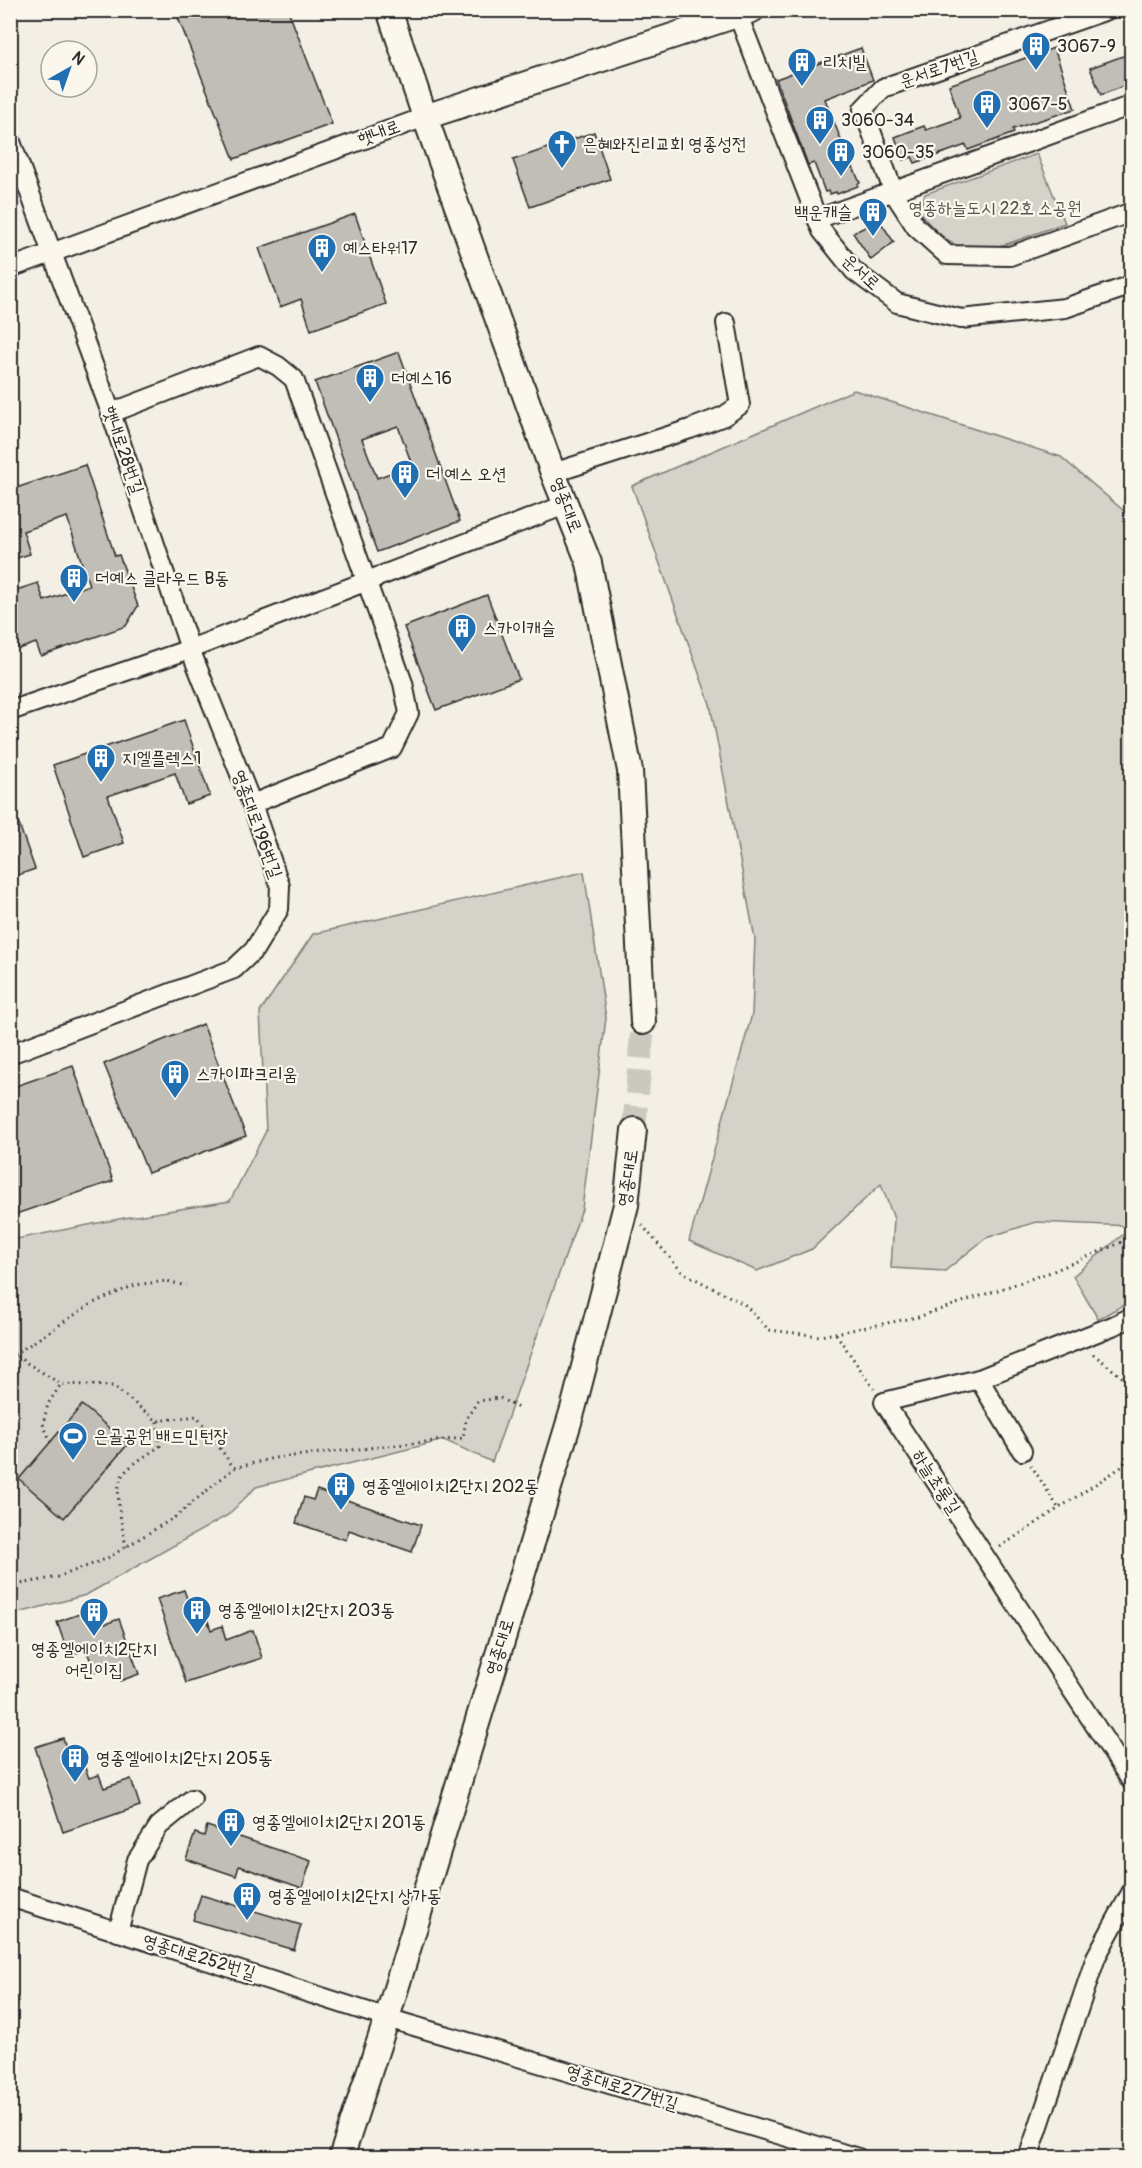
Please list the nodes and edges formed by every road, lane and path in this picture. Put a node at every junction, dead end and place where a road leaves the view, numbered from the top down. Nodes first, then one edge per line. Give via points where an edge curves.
1 (389, 10) edge
2 (1107, 10) edge
3 (742, 12) edge
4 (1131, 105) edge
5 (425, 117) junction
6 (10, 139) edge
7 (894, 193) junction
8 (1131, 212) edge
9 (817, 219) junction
10 (51, 253) junction
11 (10, 268) edge
12 (1131, 285) edge
13 (726, 323) dead end
14 (111, 413) junction
15 (554, 473) junction
16 (565, 505) junction
17 (368, 582) junction
18 (190, 649) junction
19 (10, 711) edge
20 (252, 804) junction
21 (643, 1022) tunnel mouth
22 (10, 1054) edge
23 (634, 1130) tunnel mouth
24 (626, 1205) junction
25 (1131, 1238) edge
26 (186, 1286) dead end
27 (1131, 1317) edge
28 (836, 1334) junction
29 (1077, 1340) junction
30 (10, 1347) edge
31 (14, 1355) junction
32 (979, 1379) junction
33 (61, 1384) junction
34 (1131, 1385) edge
35 (884, 1402) junction
36 (518, 1408) dead end
37 (157, 1421) junction
38 (51, 1442) dead end
39 (1131, 1443) edge
40 (1022, 1451) joint
41 (234, 1468) junction
42 (1059, 1509) junction
43 (126, 1547) junction
44 (984, 1557) junction
45 (10, 1586) edge
46 (1131, 1782) edge
47 (192, 1799) dead end
48 (1131, 1891) edge
49 (10, 1897) edge
50 (118, 1932) junction
51 (387, 2018) junction
52 (341, 2157) edge
53 (858, 2157) edge
54 (1028, 2157) edge

1 - 5 main road, 영종대로
2 - 7 street, 운서로7번길 via 884,88 863,109
3 - 5 main road, 햇내로
3 - 9 street, 운서로
4 - 7 street
5 - 10 street, 햇내로
5 - 15 main road, 영종대로
6 - 10 street, 햇내로28번길
7 - 8 street, 운서로7번길 via 916,227 946,255 1010,256
7 - 9 street
9 - 12 street, 운서로 via 854,271 897,303 961,319 1065,308
10 - 11 street, 햇내로
10 - 14 street, 햇내로28번길
13 - 15 street via 740,405 690,429
14 - 17 street via 259,357 278,366 294,379
14 - 18 street, 햇내로28번길
15 - 16 main road, 영종대로
16 - 17 street
16 - 21 main road, 영종대로 via 589,563 630,771
17 - 18 street
17 - 20 street via 403,683 409,713 392,748
18 - 19 street
18 - 20 street, 영종대로196번길
20 - 22 street, 영종대로196번길 via 280,886 279,909 254,950 234,969
23 - 24 main road, 영종대로
24 - 28 path via 682,1272 744,1304 769,1330
24 - 51 main road, 영종대로 via 573,1409
25 - 28 path via 1051,1272 918,1317
26 - 31 path via 166,1281 135,1286 90,1304
27 - 29 street
28 - 35 path
29 - 32 street
29 - 34 path
30 - 31 path
31 - 33 path
32 - 35 street
32 - 40 street
33 - 37 path via 113,1386
33 - 38 path via 48,1404 43,1424
35 - 44 street, 하늘초롱길
36 - 41 path via 500,1398 478,1401 466,1419 463,1438 274,1458
37 - 41 path via 197,1416
37 - 43 path via 159,1446 124,1474 118,1484
39 - 42 path via 1123,1466
40 - 42 path
41 - 43 path via 175,1517
42 - 44 path
43 - 45 path via 58,1577
44 - 46 street, 하늘초롱길
47 - 50 street via 159,1826 136,1860
48 - 54 street via 1096,1957
49 - 50 street, 영종대로252번길
50 - 51 street, 영종대로252번길
51 - 52 main road, 영종대로
51 - 53 street, 영종대로277번길

